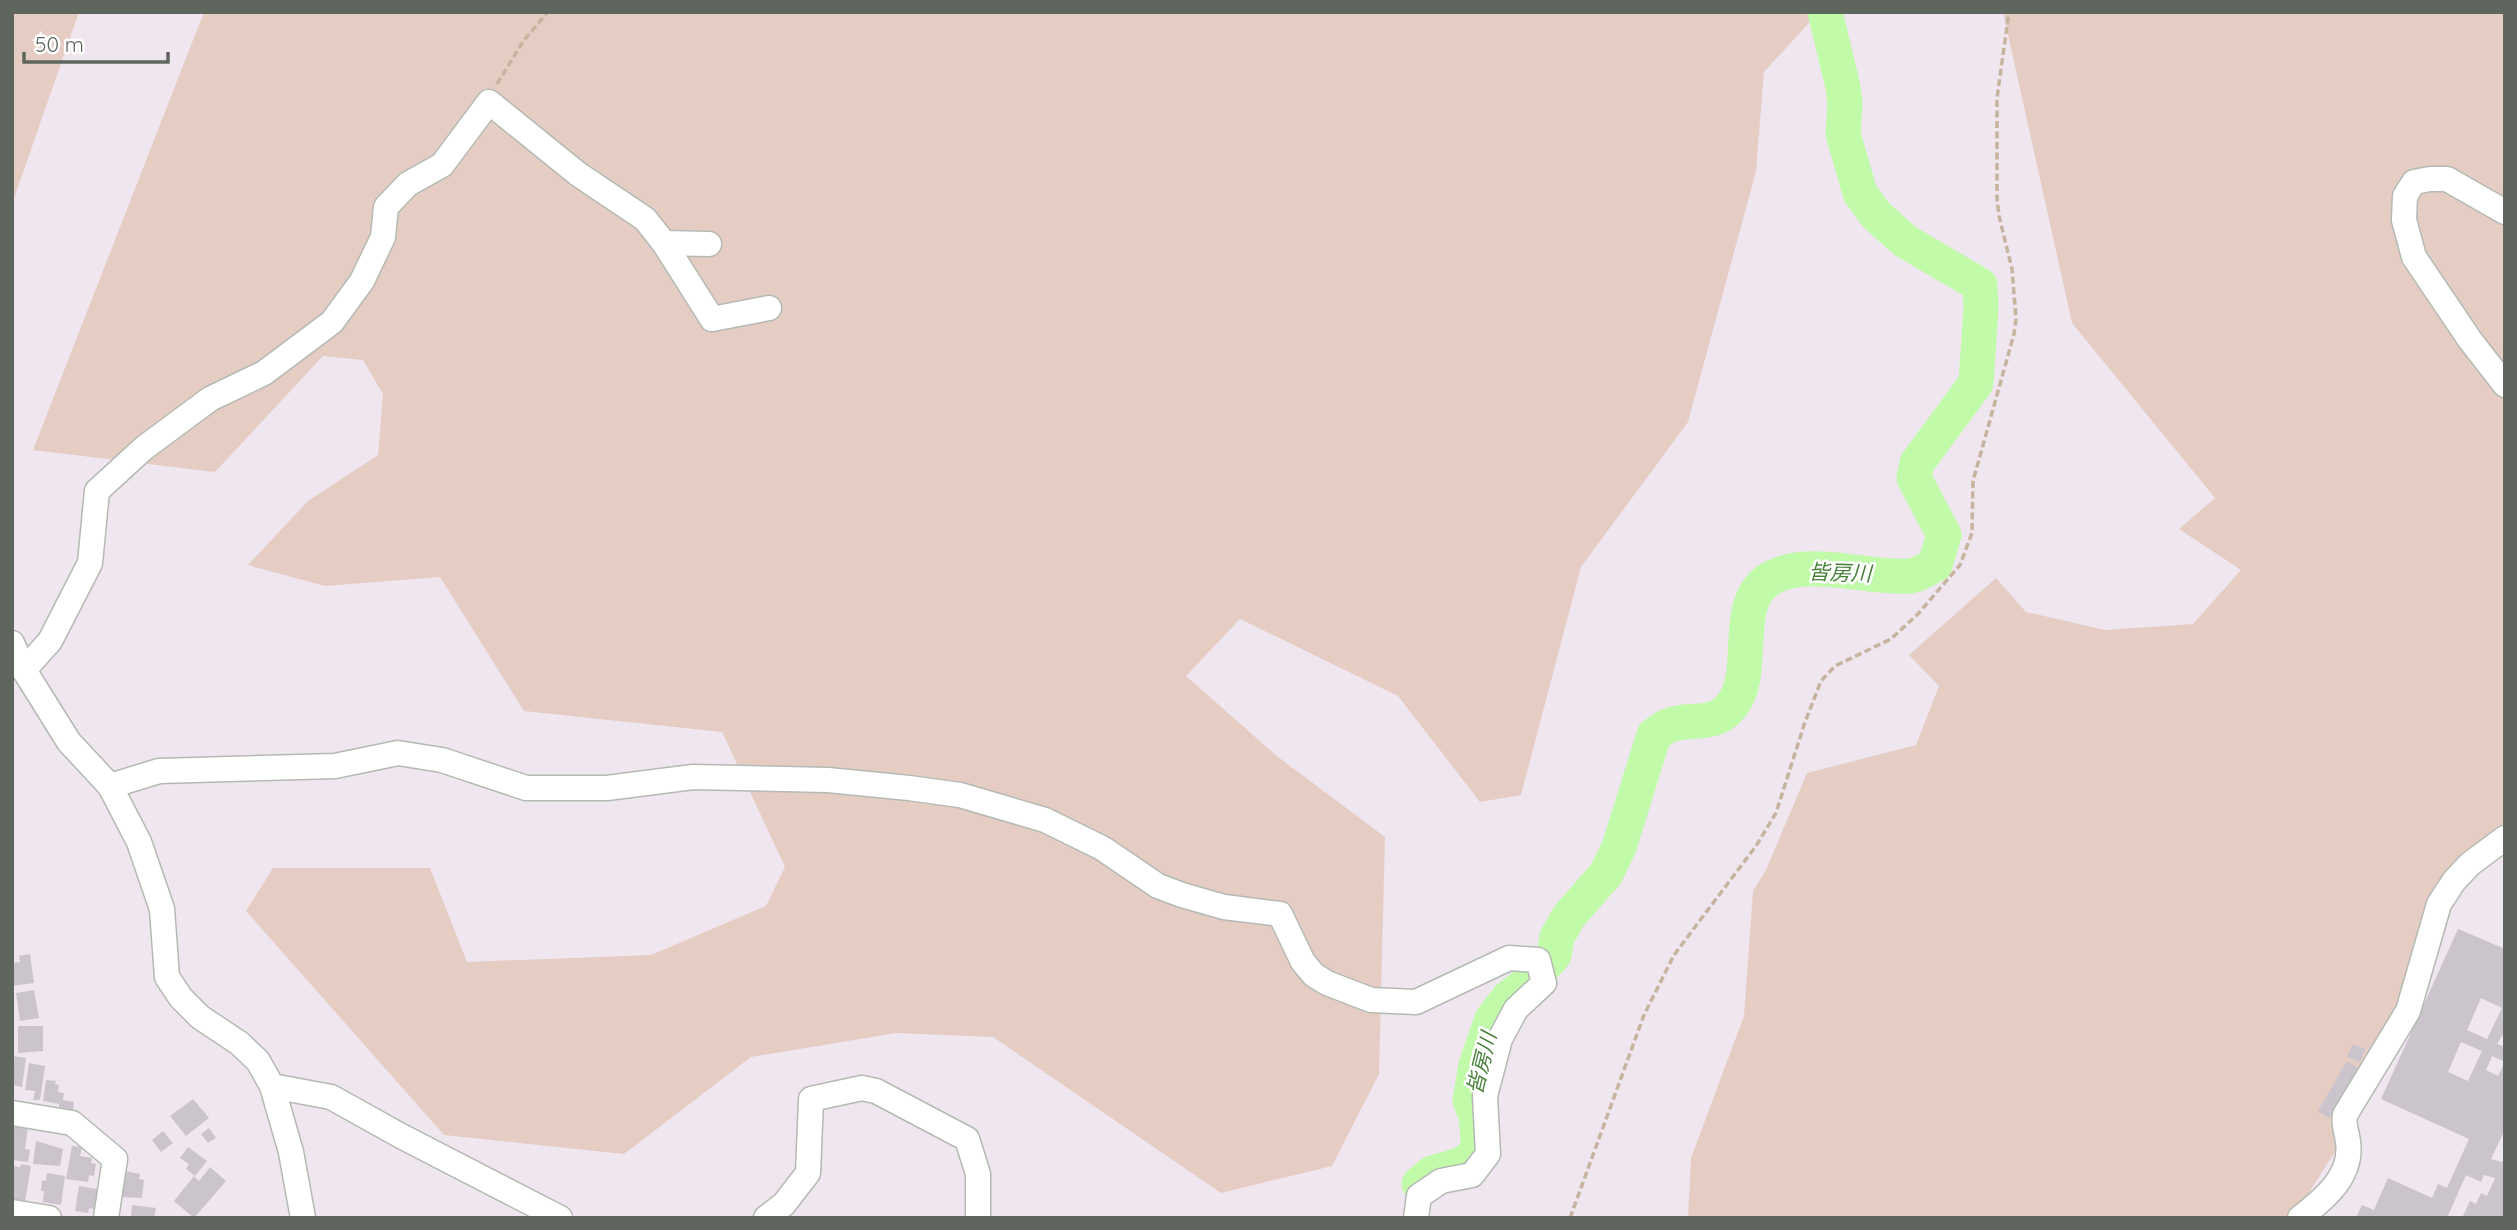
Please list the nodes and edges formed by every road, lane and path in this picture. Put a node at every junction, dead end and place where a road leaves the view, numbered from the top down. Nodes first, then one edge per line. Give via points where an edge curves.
1 (548, 12) edge
2 (2009, 12) edge
3 (489, 102) junction
4 (2505, 212) edge
5 (664, 243) junction
6 (709, 244) dead end
7 (769, 308) dead end
8 (2505, 385) edge
9 (12, 643) edge
10 (24, 670) junction
11 (110, 786) junction
12 (2505, 838) edge
13 (272, 1086) junction
14 (12, 1113) edge
15 (12, 1212) edge
16 (49, 1218) edge
17 (106, 1218) edge
18 (303, 1218) edge
19 (560, 1218) edge
20 (766, 1218) edge
21 (978, 1218) edge
22 (1416, 1218) edge
23 (1570, 1218) edge
24 (2301, 1218) edge

1 - 3 path via 524,40
2 - 23 path via 1997,98 1997,199 2016,319 1973,481 1972,533 1960,565 1919,614 1891,639 1835,666 1821,681 1776,813 1674,954 1644,1015
3 - 5 street via 578,174 645,219
3 - 10 street via 442,165 408,184 386,207 383,237 362,281 331,322 264,373 210,398 97,491 90,564 50,641
4 - 8 street via 2447,179 2414,182 2405,196 2404,220 2414,257
5 - 6 street
5 - 7 street via 712,319
9 - 10 street
10 - 11 street via 69,742
11 - 13 street via 139,842 162,909 167,977 200,1017 239,1042 258,1061
11 - 22 street via 159,771 335,766 398,753 442,760 526,788 607,788 692,777 828,780 909,788 960,795 1045,820 1102,848 1158,886 1182,895 1280,914 1314,975 1371,1000 1416,1002 1509,958 1538,960 1544,983 1516,1009 1500,1039 1485,1096 1488,1154 1472,1174 1441,1181 1419,1196
12 - 24 street via 2470,864 2439,904 2408,1011 2345,1115 2347,1153 2338,1183
13 - 18 street
13 - 19 street via 331,1097
14 - 17 street via 72,1123 115,1159
15 - 16 street
20 - 21 street via 784,1204 807,1173 811,1099 862,1088 967,1139 978,1174

